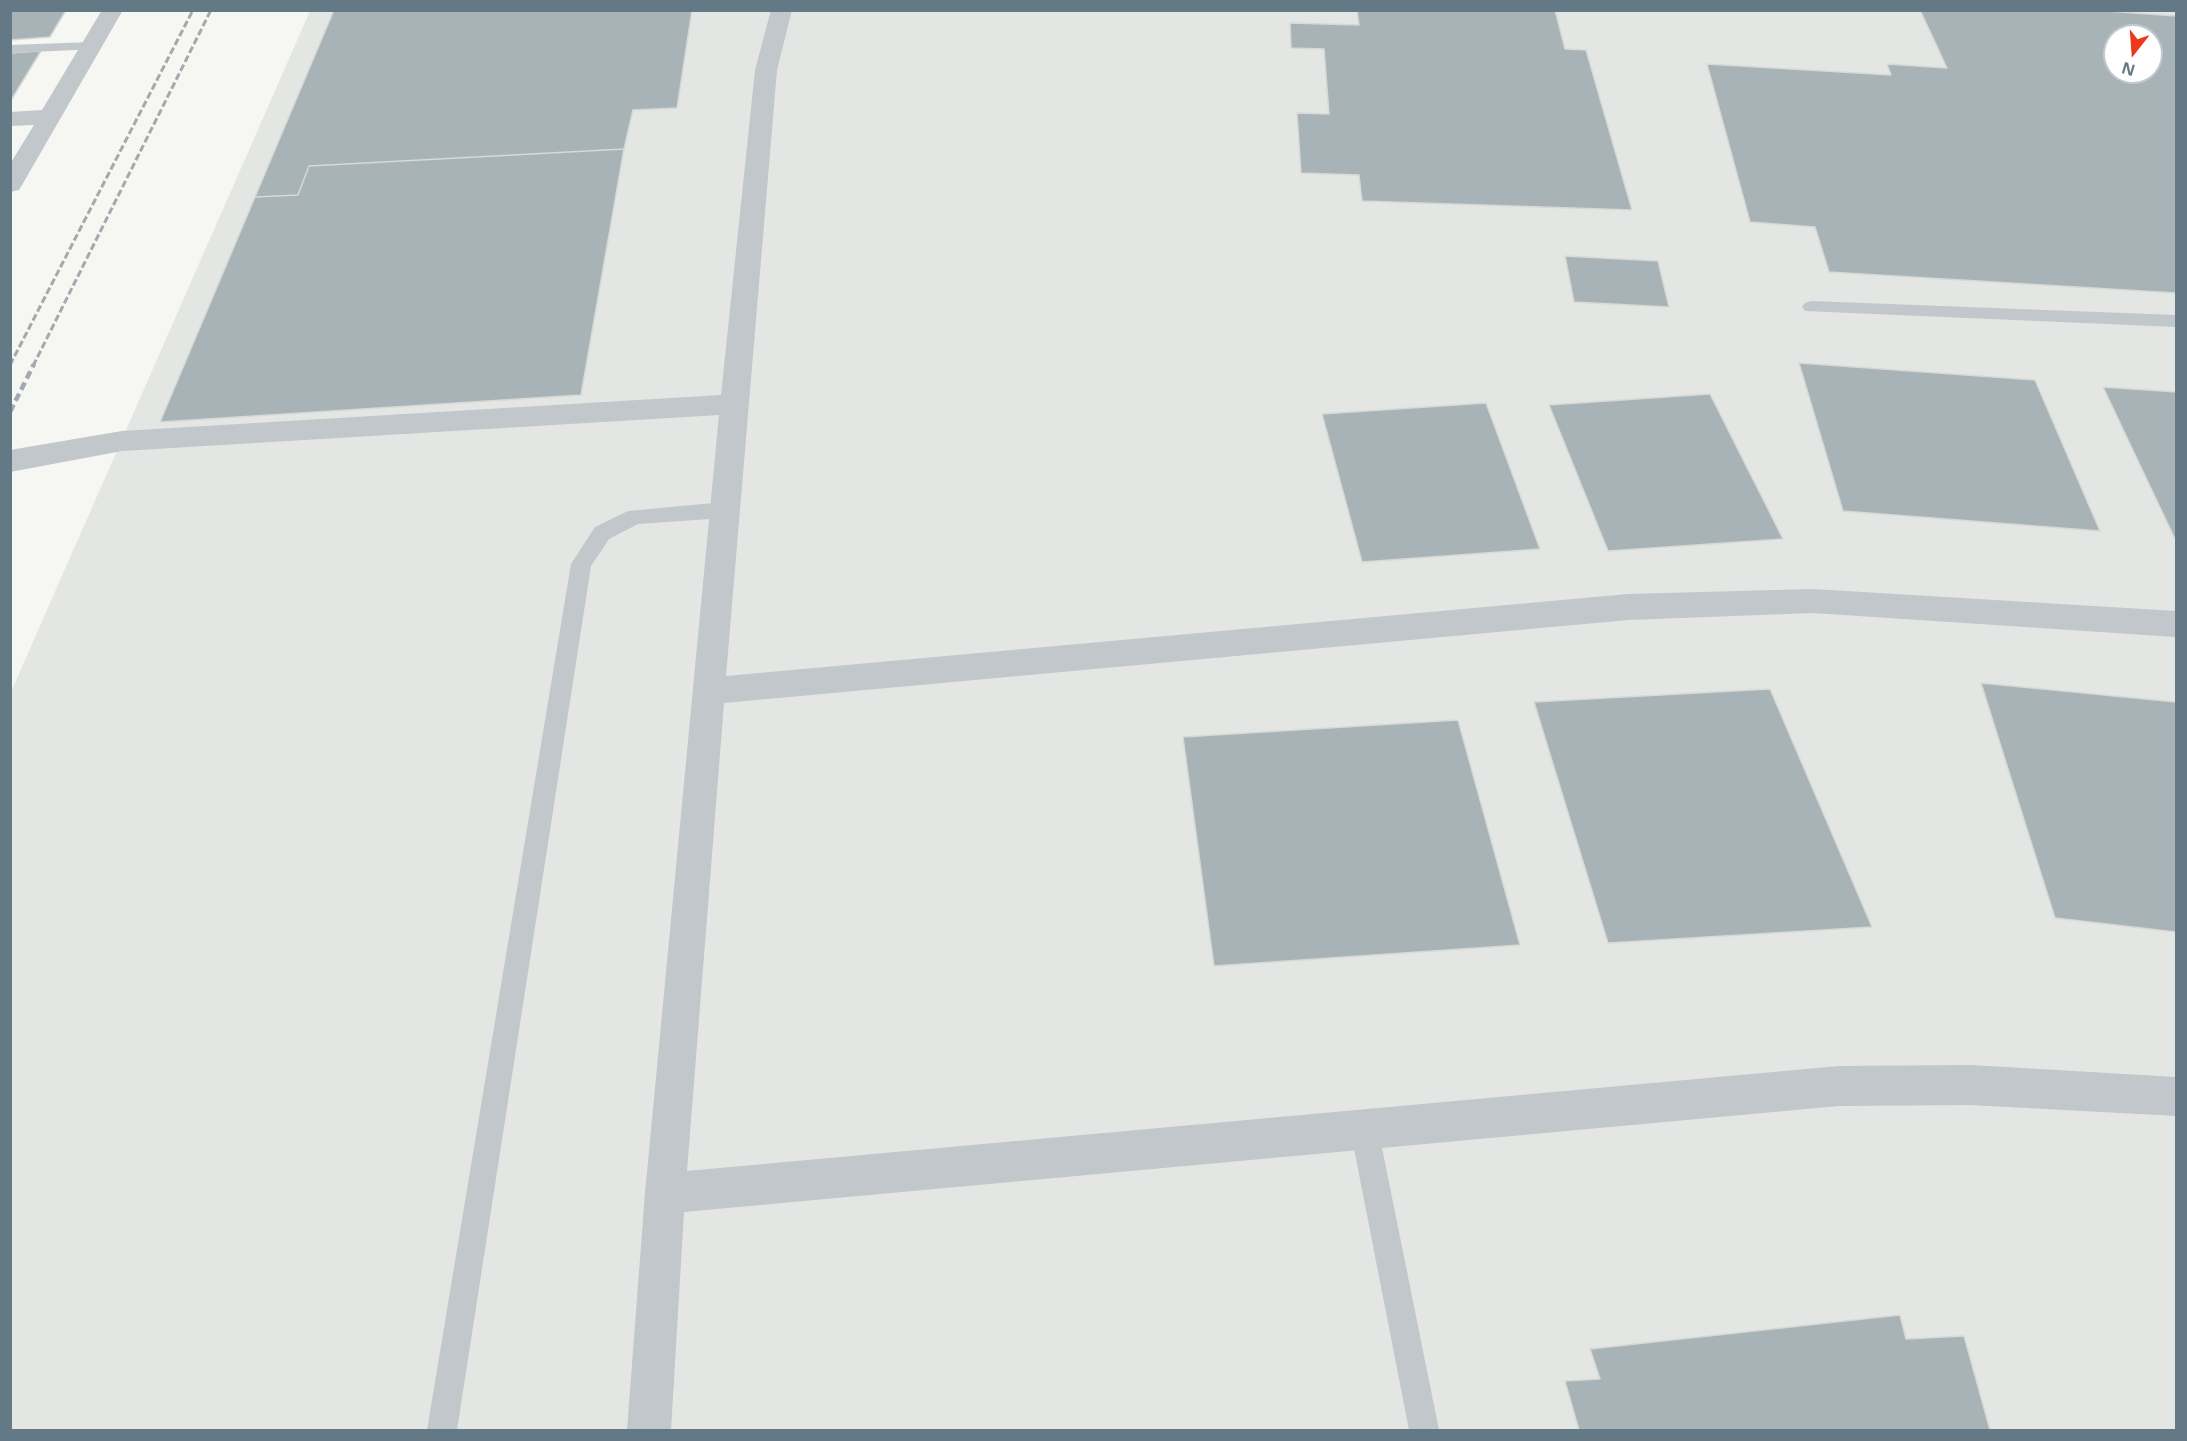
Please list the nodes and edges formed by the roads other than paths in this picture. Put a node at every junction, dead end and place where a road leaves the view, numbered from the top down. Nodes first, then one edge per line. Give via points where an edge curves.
1 (113, 10) edge
2 (782, 10) edge
3 (92, 46) junction
4 (10, 50) edge
5 (50, 117) junction
6 (10, 119) edge
7 (10, 185) edge
8 (1811, 307) dead end
9 (2176, 321) edge
10 (734, 404) junction
11 (10, 461) edge
12 (724, 510) junction
13 (2176, 624) edge
14 (708, 690) junction
15 (2176, 1097) edge
16 (1364, 1128) junction
17 (665, 1193) junction
18 (442, 1431) edge
19 (649, 1431) edge
20 (1424, 1431) edge

1 - 3 street
2 - 10 street via 766,70
3 - 4 lane
3 - 5 street
5 - 6 street
5 - 7 street
8 - 9 lane
10 - 11 street via 122,441
10 - 12 street
12 - 14 street
12 - 18 lane via 635,516 602,533 581,564
13 - 14 street via 1813,601 1628,607
14 - 17 street
15 - 16 street via 1971,1085 1839,1086
16 - 17 street
16 - 20 lane
17 - 19 street

